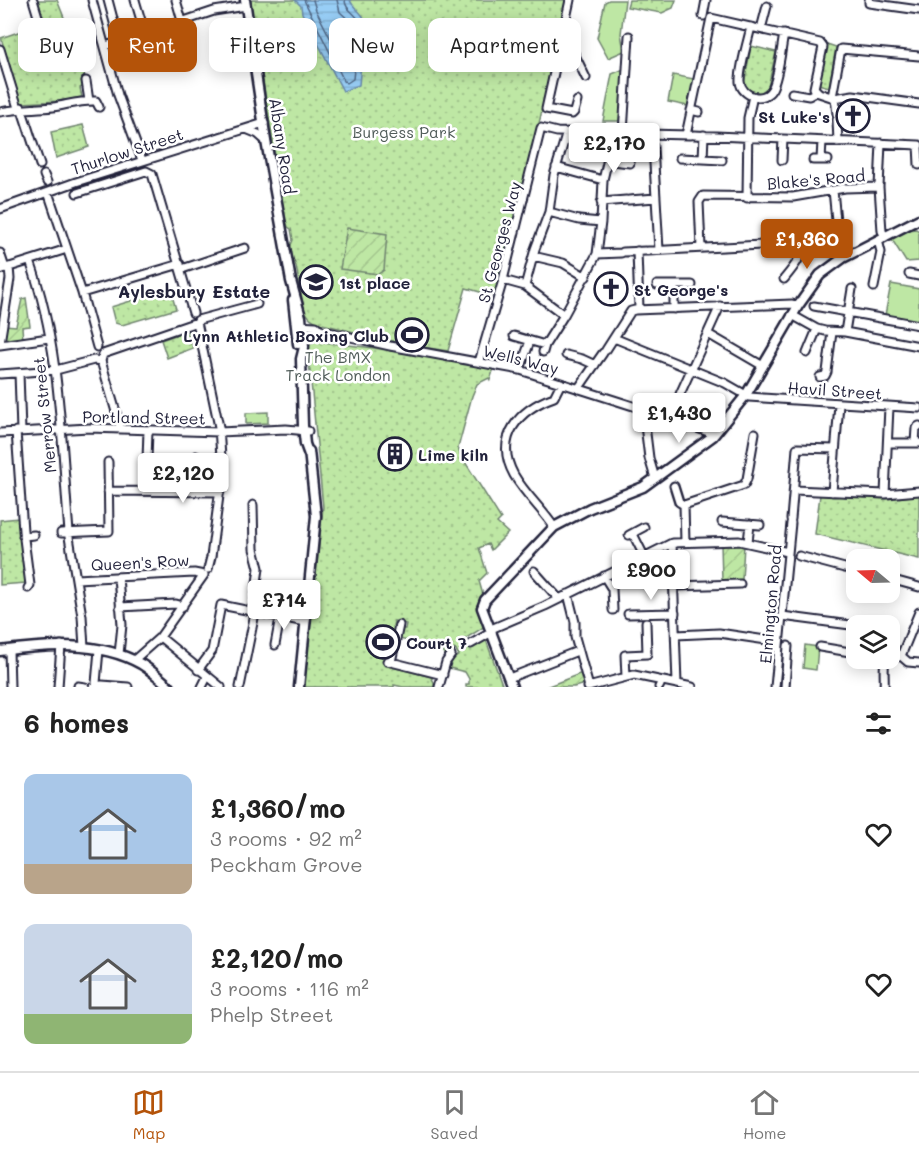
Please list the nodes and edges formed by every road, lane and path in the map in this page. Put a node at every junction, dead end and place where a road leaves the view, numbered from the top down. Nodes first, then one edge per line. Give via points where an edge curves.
1 (33, 0) edge
2 (92, 0) edge
3 (108, 0) edge
4 (135, 0) edge
5 (176, 0) edge
6 (570, 0) edge
7 (706, 0) edge
8 (869, 0) edge
9 (246, 3) edge
10 (767, 6) dead end
11 (919, 10) edge
12 (703, 16) dead end
13 (38, 18) edge
14 (113, 18) edge
15 (140, 18) edge
16 (181, 18) edge
17 (192, 18) edge
18 (566, 18) edge
19 (751, 27) junction
20 (761, 29) junction
21 (784, 34) junction
22 (629, 36) dead end
23 (108, 45) edge
24 (105, 46) junction
25 (0, 49) edge
26 (919, 56) edge
27 (581, 68) edge
28 (554, 72) edge
29 (586, 78) dead end
30 (86, 81) dead end
31 (816, 92) junction
32 (792, 93) dead end
33 (753, 96) junction
34 (834, 97) junction
35 (89, 101) junction
36 (577, 101) dead end
37 (919, 104) edge
38 (99, 107) dead end
39 (20, 108) junction
40 (690, 110) junction
41 (262, 111) junction
42 (0, 112) edge
43 (699, 112) dead end
44 (264, 123) junction
45 (246, 128) junction
46 (567, 132) junction
47 (614, 133) junction
48 (623, 133) junction
49 (653, 134) junction
50 (690, 135) junction
51 (704, 135) junction
52 (748, 137) junction
53 (783, 139) junction
54 (266, 141) junction
55 (822, 141) junction
56 (837, 142) junction
57 (881, 142) junction
58 (918, 145) edge
59 (609, 158) junction
60 (680, 158) dead end
61 (703, 159) junction
62 (142, 160) junction
63 (722, 160) dead end
64 (821, 160) dead end
65 (782, 161) dead end
66 (630, 163) dead end
67 (40, 165) dead end
68 (919, 165) edge
69 (556, 167) junction
70 (109, 172) junction
71 (603, 180) junction
72 (116, 181) junction
73 (879, 187) junction
74 (833, 190) junction
75 (48, 192) junction
76 (77, 194) dead end
77 (656, 198) junction
78 (747, 198) junction
79 (601, 202) junction
80 (0, 208) edge
81 (549, 212) junction
82 (919, 219) edge
83 (601, 222) junction
84 (881, 238) junction
85 (838, 241) junction
86 (803, 243) junction
87 (245, 248) dead end
88 (701, 248) junction
89 (67, 249) junction
90 (659, 250) junction
91 (643, 251) junction
92 (0, 253) edge
93 (597, 254) junction
94 (849, 255) junction
95 (533, 256) junction
96 (30, 261) junction
97 (181, 266) junction
98 (5, 268) edge
99 (909, 274) dead end
100 (919, 276) edge
101 (586, 277) junction
102 (784, 279) dead end
103 (503, 280) junction
104 (657, 285) dead end
105 (674, 285) junction
106 (692, 285) dead end
107 (525, 286) junction
108 (874, 287) dead end
109 (852, 289) dead end
110 (82, 293) junction
111 (257, 304) dead end
112 (720, 306) junction
113 (798, 306) junction
114 (814, 306) dead end
115 (639, 309) junction
116 (674, 309) junction
117 (193, 313) dead end
118 (848, 313) junction
119 (564, 315) junction
120 (792, 315) junction
121 (197, 322) junction
122 (919, 325) edge
123 (299, 328) junction
124 (817, 329) junction
125 (317, 331) junction
126 (832, 332) junction
127 (845, 332) junction
128 (708, 334) junction
129 (514, 336) dead end
130 (49, 338) junction
131 (614, 338) junction
132 (530, 341) junction
133 (303, 342) junction
134 (0, 344) edge
135 (919, 346) edge
136 (97, 347) dead end
137 (302, 352) junction
138 (807, 353) dead end
139 (566, 355) dead end
140 (102, 358) junction
141 (479, 362) junction
142 (522, 364) dead end
143 (595, 365) junction
144 (763, 366) junction
145 (56, 370) junction
146 (691, 370) junction
147 (0, 374) edge
148 (19, 374) junction
149 (820, 377) dead end
150 (561, 383) junction
151 (578, 389) junction
152 (747, 396) junction
153 (839, 404) junction
154 (889, 407) junction
155 (919, 408) edge
156 (643, 409) junction
157 (672, 420) junction
158 (919, 426) edge
159 (61, 429) junction
160 (121, 429) junction
161 (306, 429) junction
162 (148, 430) junction
163 (18, 431) junction
164 (0, 432) edge
165 (219, 432) junction
166 (756, 433) dead end
167 (712, 434) junction
168 (888, 443) junction
169 (917, 443) edge
170 (835, 449) junction
171 (196, 456) dead end
172 (108, 462) dead end
173 (656, 478) junction
174 (674, 486) dead end
175 (146, 490) junction
176 (794, 490) junction
177 (108, 491) junction
178 (196, 491) junction
179 (919, 491) edge
180 (220, 492) junction
181 (832, 492) junction
182 (885, 494) junction
183 (253, 505) dead end
184 (684, 505) junction
185 (722, 522) dead end
186 (750, 524) junction
187 (760, 525) dead end
188 (554, 526) junction
189 (644, 527) dead end
190 (66, 534) junction
191 (34, 535) dead end
192 (23, 536) junction
193 (685, 542) junction
194 (748, 542) junction
195 (672, 543) junction
196 (788, 552) junction
197 (644, 556) junction
198 (799, 556) dead end
199 (846, 568) edge
200 (534, 571) dead end
201 (206, 572) junction
202 (604, 576) junction
203 (118, 577) junction
204 (76, 579) junction
205 (900, 581) edge
206 (740, 584) dead end
207 (674, 586) junction
208 (919, 586) edge
209 (28, 588) dead end
210 (568, 594) junction
211 (559, 599) junction
212 (183, 606) junction
213 (120, 607) junction
214 (613, 610) dead end
215 (919, 612) edge
216 (254, 613) junction
217 (675, 613) junction
218 (628, 614) dead end
219 (782, 616) junction
220 (280, 618) junction
221 (305, 622) junction
222 (646, 622) dead end
223 (846, 624) edge
224 (400, 625) dead end
225 (917, 625) edge
226 (492, 631) junction
227 (676, 635) junction
228 (160, 637) junction
229 (779, 642) junction
230 (471, 644) dead end
231 (61, 645) junction
232 (275, 645) dead end
233 (788, 646) dead end
234 (84, 647) junction
235 (820, 647) dead end
236 (99, 649) junction
237 (5, 650) edge
238 (846, 651) edge
239 (575, 652) dead end
240 (119, 654) junction
241 (451, 655) dead end
242 (901, 656) joint
243 (134, 660) junction
244 (919, 663) edge
245 (882, 669) edge
246 (198, 670) junction
247 (443, 675) junction
248 (626, 676) junction
249 (207, 677) junction
250 (509, 678) junction
251 (676, 684) junction
252 (95, 685) edge
253 (78, 686) edge
254 (10, 687) edge
255 (58, 687) edge
256 (85, 687) edge
257 (128, 687) edge
258 (170, 687) edge
259 (202, 687) edge
260 (221, 687) edge
261 (240, 687) edge
262 (299, 687) edge
263 (439, 687) edge
264 (512, 687) edge
265 (588, 687) edge
266 (690, 687) edge
267 (776, 687) edge
268 (785, 687) edge
269 (884, 687) edge

1 - 13 street
2 - 24 street
3 - 14 street
4 - 15 street
5 - 16 street
6 - 18 street
7 - 12 street
8 - 11 street
9 - 17 street
9 - 41 main road, Albany Road
10 - 20 street
19 - 20 street
19 - 33 street via 740,80 744,90
19 - 40 street via 711,18
20 - 21 street
21 - 31 street via 823,47
21 - 33 street via 772,89 765,95
22 - 48 street
23 - 24 street
24 - 62 street
25 - 39 street
26 - 34 street via 841,49
27 - 29 street
28 - 36 street via 546,109 572,114
30 - 35 street
31 - 32 street via 811,96
31 - 34 street
33 - 52 street
34 - 37 street via 854,95
34 - 56 street
35 - 38 street via 96,101
35 - 39 street
39 - 42 street
39 - 67 street
40 - 43 street
40 - 50 street
41 - 44 main road, Albany Road
41 - 45 street
44 - 45 street, Thurlow Street
44 - 54 main road, Albany Road
45 - 54 street
45 - 62 street, Thurlow Street
46 - 47 street
46 - 69 street
46 - 103 street, St Georges Way via 541,130
47 - 48 street
47 - 59 street
48 - 49 street
49 - 50 street
49 - 77 street
50 - 51 street
51 - 52 street
51 - 61 street
52 - 53 street
52 - 78 street
53 - 55 street
53 - 65 street
54 - 123 main road, Albany Road
55 - 56 street
55 - 64 street
56 - 57 street
57 - 58 street
57 - 73 street
58 - 68 street
59 - 66 street
59 - 71 street
60 - 61 street
61 - 63 street
62 - 70 street, Thurlow Street
69 - 71 street
69 - 81 street
70 - 72 street
70 - 75 street, Thurlow Street
71 - 79 street
72 - 76 street
72 - 97 street via 146,171 152,174
73 - 74 street, Blake's Road
73 - 84 street
74 - 78 street, Blake's Road via 793,197
74 - 85 street
75 - 80 street, Thurlow Street
75 - 89 street
77 - 79 street
77 - 90 street
78 - 88 street, Blake's Road via 700,198
79 - 83 street
81 - 83 street
81 - 95 street
82 - 84 main road
83 - 93 street
84 - 94 main road
84 - 108 street
85 - 86 street
85 - 94 street
86 - 88 street
86 - 102 street via 801,254
87 - 97 street
88 - 90 street
89 - 96 street
89 - 110 street
90 - 91 street
91 - 93 street
91 - 115 street
92 - 98 street
93 - 101 street
94 - 113 main road via 820,275
95 - 101 street via 562,264
95 - 107 street
96 - 98 street
96 - 130 street, Merrow Street
97 - 110 street
97 - 117 street
98 - 134 street via 10,279
99 - 100 street
101 - 119 street
103 - 107 street
103 - 141 street, St Georges Way
104 - 105 street
105 - 106 street
105 - 116 street
107 - 119 street
109 - 118 street
110 - 136 street
111 - 121 street
112 - 113 street
112 - 116 street
112 - 128 street
113 - 120 main road
114 - 118 street
115 - 116 street
115 - 131 street via 631,311
118 - 122 street
118 - 127 street
119 - 132 street via 544,348
120 - 124 street
120 - 144 main road
121 - 140 street
121 - 165 street
123 - 125 street, Wells Way
123 - 133 main road, Albany Road
123 - 137 main road, Albany Road via 298,347
124 - 126 street
124 - 138 street
125 - 133 main road
125 - 141 street, Wells Way
126 - 127 street
126 - 149 street via 827,372
127 - 135 street
128 - 144 street
128 - 146 street
129 - 132 street
130 - 134 street
130 - 145 street, Merrow Street
131 - 143 street
131 - 146 street
132 - 142 street
133 - 137 main road, Albany Road
137 - 161 main road, Albany Road
139 - 143 street
140 - 145 street
140 - 160 street
141 - 150 street, Wells Way
143 - 151 street
144 - 152 main road
145 - 148 street
145 - 159 street, Merrow Street
146 - 152 street
146 - 157 street
147 - 148 street
148 - 163 street
150 - 151 street, Wells Way
150 - 188 street via 554,397 536,404 514,423 508,444 514,474
151 - 156 street, Wells Way
152 - 153 street, Havil Street
152 - 167 main road
153 - 154 street, Havil Street
153 - 170 street
154 - 155 street, Havil Street
154 - 168 street
156 - 157 street, Wells Way
156 - 173 street
157 - 167 street, Wells Way
158 - 169 street
159 - 160 street, Portland Street
159 - 163 street, Portland Street
159 - 190 street, Merrow Street
160 - 162 street, Portland Street
161 - 165 street, Portland Street
161 - 221 main road, Albany Road via 315,516
162 - 165 street, Portland Street
162 - 175 street
163 - 164 street, Portland Street
163 - 192 street
165 - 180 street
166 - 184 street via 744,484
167 - 173 main road
168 - 169 street
168 - 182 street
170 - 176 street, Elmington Road via 797,448
170 - 181 street
171 - 178 street
172 - 177 street
173 - 188 main road
174 - 184 street via 679,502
175 - 177 street
175 - 178 street
176 - 181 street
176 - 196 street, Elmington Road
177 - 190 street via 109,531
178 - 180 street
179 - 182 street
180 - 201 street
181 - 182 street
183 - 216 street via 254,549 259,568
184 - 193 street
185 - 186 street
186 - 187 street
186 - 194 street
188 - 226 main road via 482,605
189 - 197 street via 631,534
190 - 204 street, Merrow Street
191 - 192 street
192 - 209 street
193 - 194 street
193 - 195 street
194 - 196 street
195 - 197 street
195 - 207 street
196 - 219 street, Elmington Road
197 - 202 street
198 - 199 street
200 - 211 street
201 - 203 street, Queen's Row
201 - 212 street
202 - 210 street
202 - 214 street via 612,589
203 - 204 street, Queen's Row
203 - 213 street
204 - 234 street, Merrow Street
205 - 208 street
206 - 207 street
207 - 217 street
210 - 211 street
210 - 265 street
211 - 226 street
212 - 213 street
212 - 228 street
213 - 240 street
215 - 225 street
216 - 220 street
216 - 246 street via 221,605 212,651
216 - 261 street
217 - 218 street
217 - 227 street
219 - 223 street
219 - 229 street, Elmington Road
220 - 221 street
220 - 232 street
221 - 262 main road, Albany Road
222 - 248 street via 647,654 625,655
224 - 247 street via 389,661
225 - 242 street
226 - 230 street
226 - 250 main road
227 - 229 street via 719,633
227 - 251 street
228 - 243 street
228 - 246 street
229 - 267 street, Elmington Road
231 - 234 main road
231 - 237 main road
231 - 255 street
233 - 268 street
234 - 236 main road
235 - 238 street
236 - 240 main road
236 - 252 street
237 - 254 street
239 - 250 street
240 - 243 main road
241 - 247 street
242 - 244 street via 908,662
243 - 258 main road
245 - 269 street
246 - 249 street
247 - 263 street
248 - 251 street
248 - 265 street
249 - 259 street
249 - 260 street
250 - 264 main road
251 - 266 street
252 - 257 street
253 - 256 street

